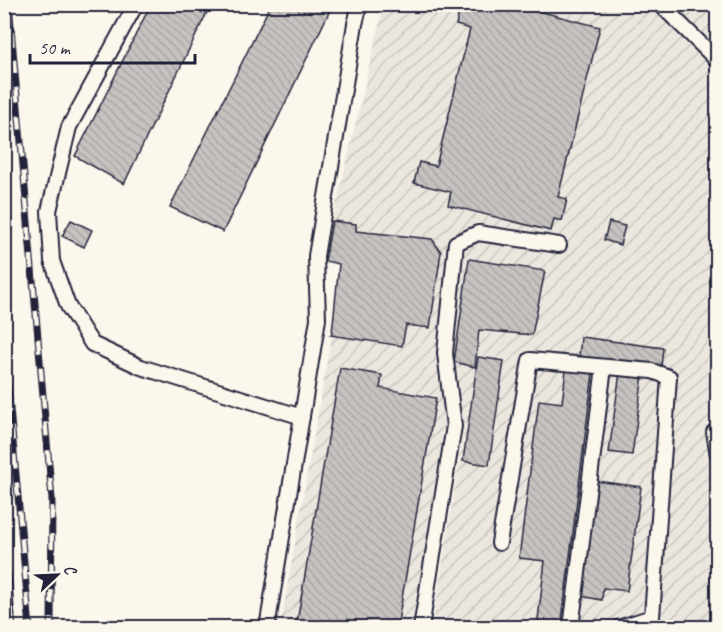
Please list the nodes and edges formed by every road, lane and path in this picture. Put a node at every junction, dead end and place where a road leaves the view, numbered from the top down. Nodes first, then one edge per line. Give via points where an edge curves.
1 (136, 4) edge
2 (360, 4) edge
3 (660, 4) edge
4 (717, 61) edge
5 (559, 245) dead end
6 (604, 367) junction
7 (302, 417) junction
8 (717, 431) edge
9 (717, 455) edge
10 (498, 543) dead end
11 (267, 627) edge
12 (421, 627) edge
13 (571, 627) edge
14 (618, 627) edge

1 - 7 lane via 69,127 49,211 52,261 69,306 92,344 141,367
2 - 7 lane via 316,256 318,319
3 - 4 lane
5 - 12 lane via 478,233 456,243 445,353 454,426
6 - 10 lane via 530,360
6 - 13 lane
6 - 14 lane via 652,371 669,377 652,617
7 - 11 lane
8 - 9 lane

